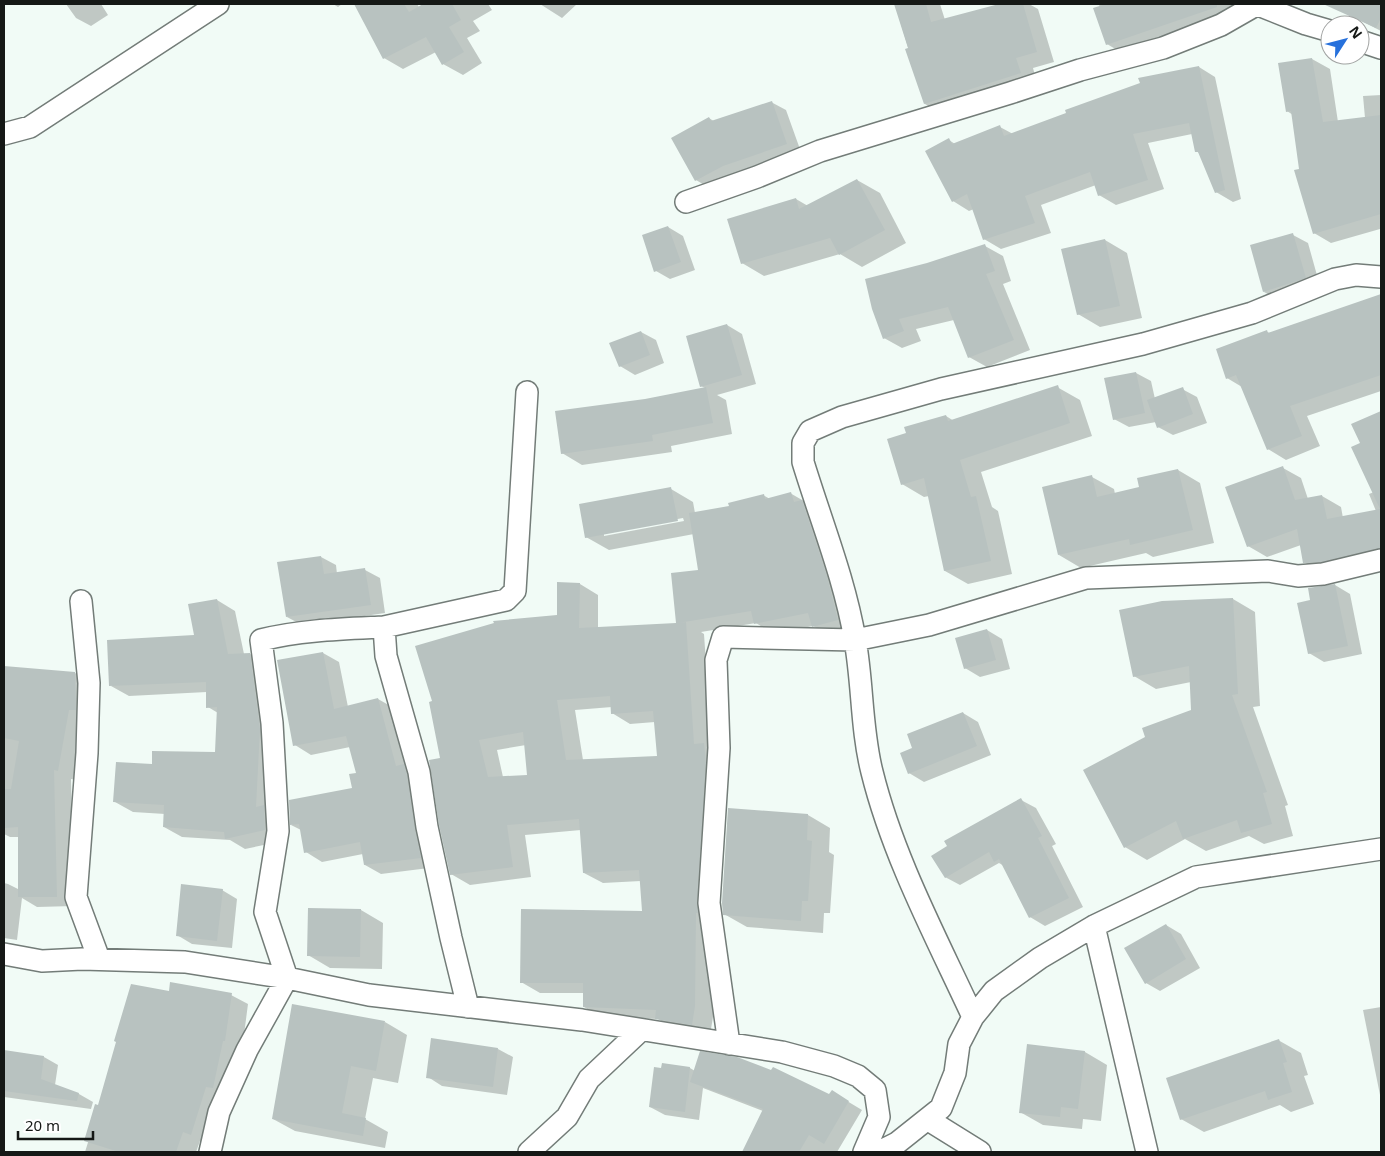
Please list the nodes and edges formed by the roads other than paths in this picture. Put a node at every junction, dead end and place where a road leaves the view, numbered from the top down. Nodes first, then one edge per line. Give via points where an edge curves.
1 (218, 4) edge
2 (1256, 4) edge
3 (1320, 27) edge
4 (4, 134) edge
5 (686, 202) dead end
6 (1381, 277) edge
7 (526, 392) dead end
8 (1381, 560) edge
9 (81, 601) dead end
10 (384, 627) junction
11 (855, 640) junction
12 (1381, 849) edge
13 (1094, 926) junction
14 (4, 954) edge
15 (99, 959) junction
16 (287, 978) junction
17 (468, 1007) junction
18 (973, 1017) junction
19 (641, 1030) junction
20 (729, 1044) junction
21 (927, 1119) junction
22 (210, 1152) edge
23 (529, 1152) edge
24 (864, 1152) edge
25 (879, 1152) edge
26 (980, 1152) edge
27 (1147, 1152) edge

1 - 4 street via 30,127
2 - 3 street
2 - 5 street via 1221,26 1163,48 1080,70 820,151
6 - 11 street via 1356,275 1335,279 1252,312 1143,344 941,388 842,417 810,431 803,443 803,462 844,590
7 - 10 street via 515,591 506,600
8 - 11 street via 1323,574 1298,576 1268,571 1086,578 929,626
9 - 15 street via 89,683 76,897
10 - 16 street via 316,631 261,640 272,722 278,831 265,912
10 - 17 street via 386,656 419,772 429,836
11 - 18 street via 867,750 888,829
11 - 20 street via 723,637 716,660 719,748 709,903
12 - 13 street via 1196,877
13 - 18 street via 1040,958 994,991
13 - 27 street
14 - 15 street via 42,961
15 - 16 street via 185,962
16 - 17 street via 369,995
16 - 22 street via 247,1050 219,1112
17 - 19 street
18 - 21 street via 959,1044 955,1074 941,1108
19 - 20 street
19 - 23 street via 589,1078 567,1117
20 - 24 street via 782,1052 858,1076 875,1090 879,1117
21 - 25 street via 897,1143
21 - 26 street

